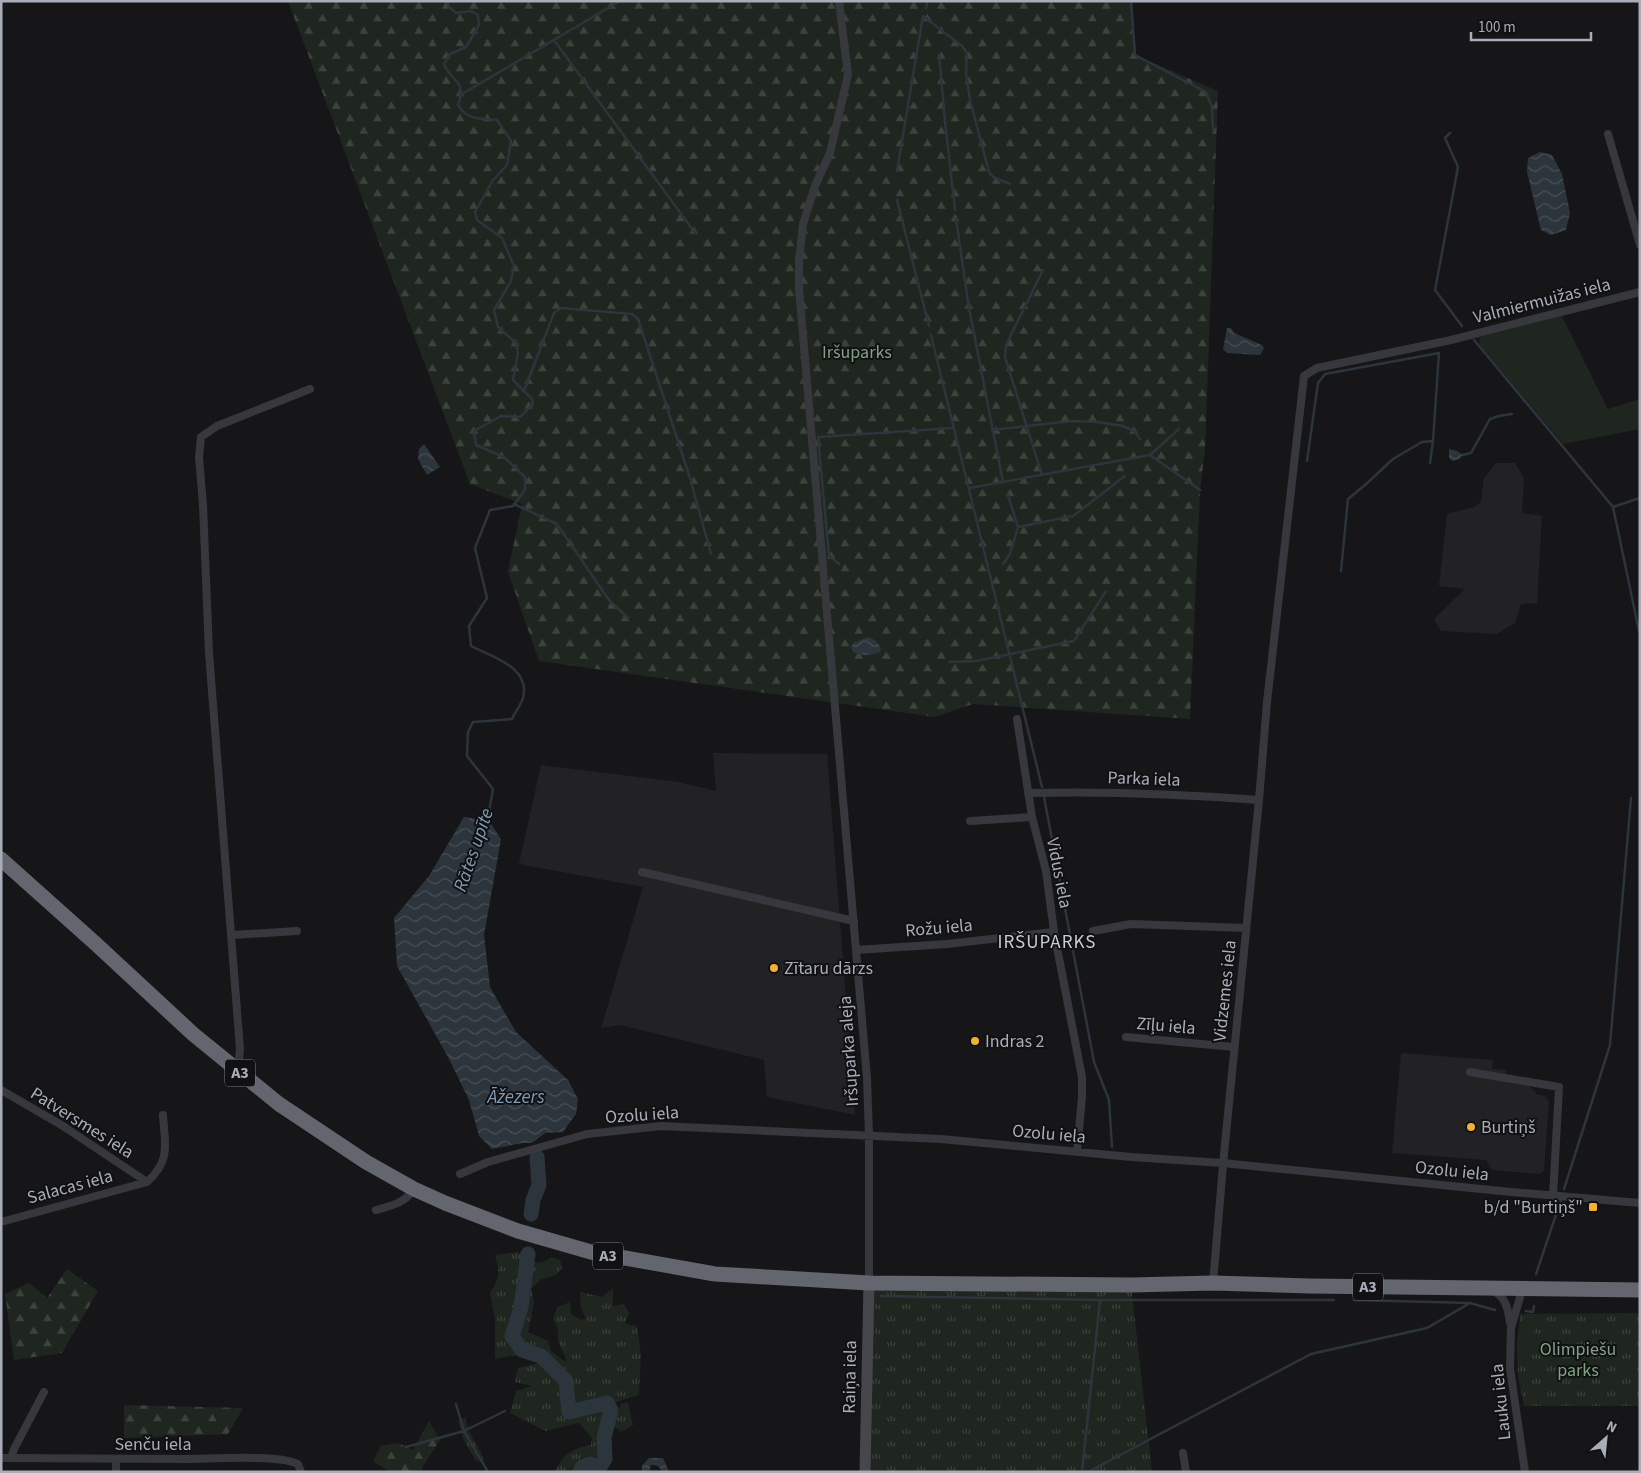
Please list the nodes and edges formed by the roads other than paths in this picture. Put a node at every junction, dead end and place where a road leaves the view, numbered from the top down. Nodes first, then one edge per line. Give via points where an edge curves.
1 (839, 1) edge
2 (1608, 134) dead end
3 (1640, 245) edge
4 (1640, 292) edge
5 (310, 389) dead end
6 (1267, 702) joint
7 (1017, 719) dead end
8 (1028, 793) junction
9 (1259, 800) junction
10 (1032, 817) junction
11 (970, 821) dead end
12 (1, 859) edge
13 (642, 872) dead end
14 (854, 921) junction
15 (1246, 928) junction
16 (297, 931) dead end
17 (1093, 931) dead end
18 (1054, 932) junction
19 (232, 935) junction
20 (856, 950) junction
21 (1126, 1037) dead end
22 (1234, 1047) junction
23 (233, 1067) junction
24 (1470, 1072) dead end
25 (1, 1090) edge
26 (163, 1115) dead end
27 (869, 1135) junction
28 (1077, 1152) junction
29 (1223, 1164) junction
30 (460, 1174) dead end
31 (147, 1182) junction
32 (414, 1189) junction
33 (1553, 1196) junction
34 (1640, 1203) edge
35 (376, 1210) dead end
36 (1, 1222) edge
37 (869, 1283) junction
38 (1213, 1283) junction
39 (1484, 1288) junction
40 (1523, 1288) junction
41 (1640, 1290) edge
42 (1511, 1328) junction
43 (44, 1392) dead end
44 (1183, 1453) dead end
45 (1, 1458) edge
46 (11, 1458) junction
47 (116, 1460) junction
48 (301, 1471) edge
49 (116, 1472) edge
50 (865, 1472) edge
51 (1186, 1472) edge
52 (1525, 1472) edge

1 - 14 street, Iršuparka aleja via 848,76 830,153 803,224 799,289
2 - 3 street
4 - 6 street, Valmiermuižas iela via 1451,340 1316,368 1304,376
5 - 19 street via 217,426 201,437 199,457 209,653
6 - 9 street, Vidzemes iela
7 - 8 street, Vidus iela
8 - 9 street, Parka iela via 1192,795
8 - 10 street, Vidus iela
9 - 15 street, Vidzemes iela
10 - 11 street
10 - 18 street, Vidus iela via 1046,871
12 - 23 highway, A3
13 - 14 street
14 - 20 street, Iršuparka aleja
15 - 17 street via 1131,924
15 - 22 street, Vidzemes iela
16 - 19 street
18 - 20 street, Rožu iela
18 - 28 street, Vidus iela via 1082,1078
19 - 23 street via 240,1049 239,1059
20 - 27 street, Iršuparka aleja
21 - 22 street, Zīļu iela
22 - 29 street, Vidzemes iela
23 - 32 highway, A3 via 279,1104 366,1162
24 - 33 street via 1559,1087
25 - 31 street, Patversmes iela via 63,1126
26 - 31 street via 166,1152 157,1173
27 - 28 street, Ozolu iela
27 - 30 street, Ozolu iela via 661,1126 587,1134 488,1162
27 - 37 street, Iršuparka aleja
28 - 29 street, Ozolu iela
29 - 33 street, Ozolu iela
29 - 38 street, Vidzemes iela
31 - 36 street, Salacas iela
32 - 35 street via 410,1196 396,1205
32 - 37 highway, A3 via 525,1233 591,1252 700,1272
33 - 34 street, Ozolu iela
37 - 38 highway, A3
37 - 50 street, Raiņa iela
38 - 39 highway, A3
39 - 40 highway, A3
39 - 42 street via 1503,1298
40 - 41 highway, A3
40 - 42 street
42 - 52 street, Lauku iela via 1510,1368
43 - 46 street
44 - 51 street
45 - 46 street, Senču iela
46 - 47 street, Senču iela
47 - 48 street, Senču iela via 265,1458 290,1460 298,1464
47 - 49 street

